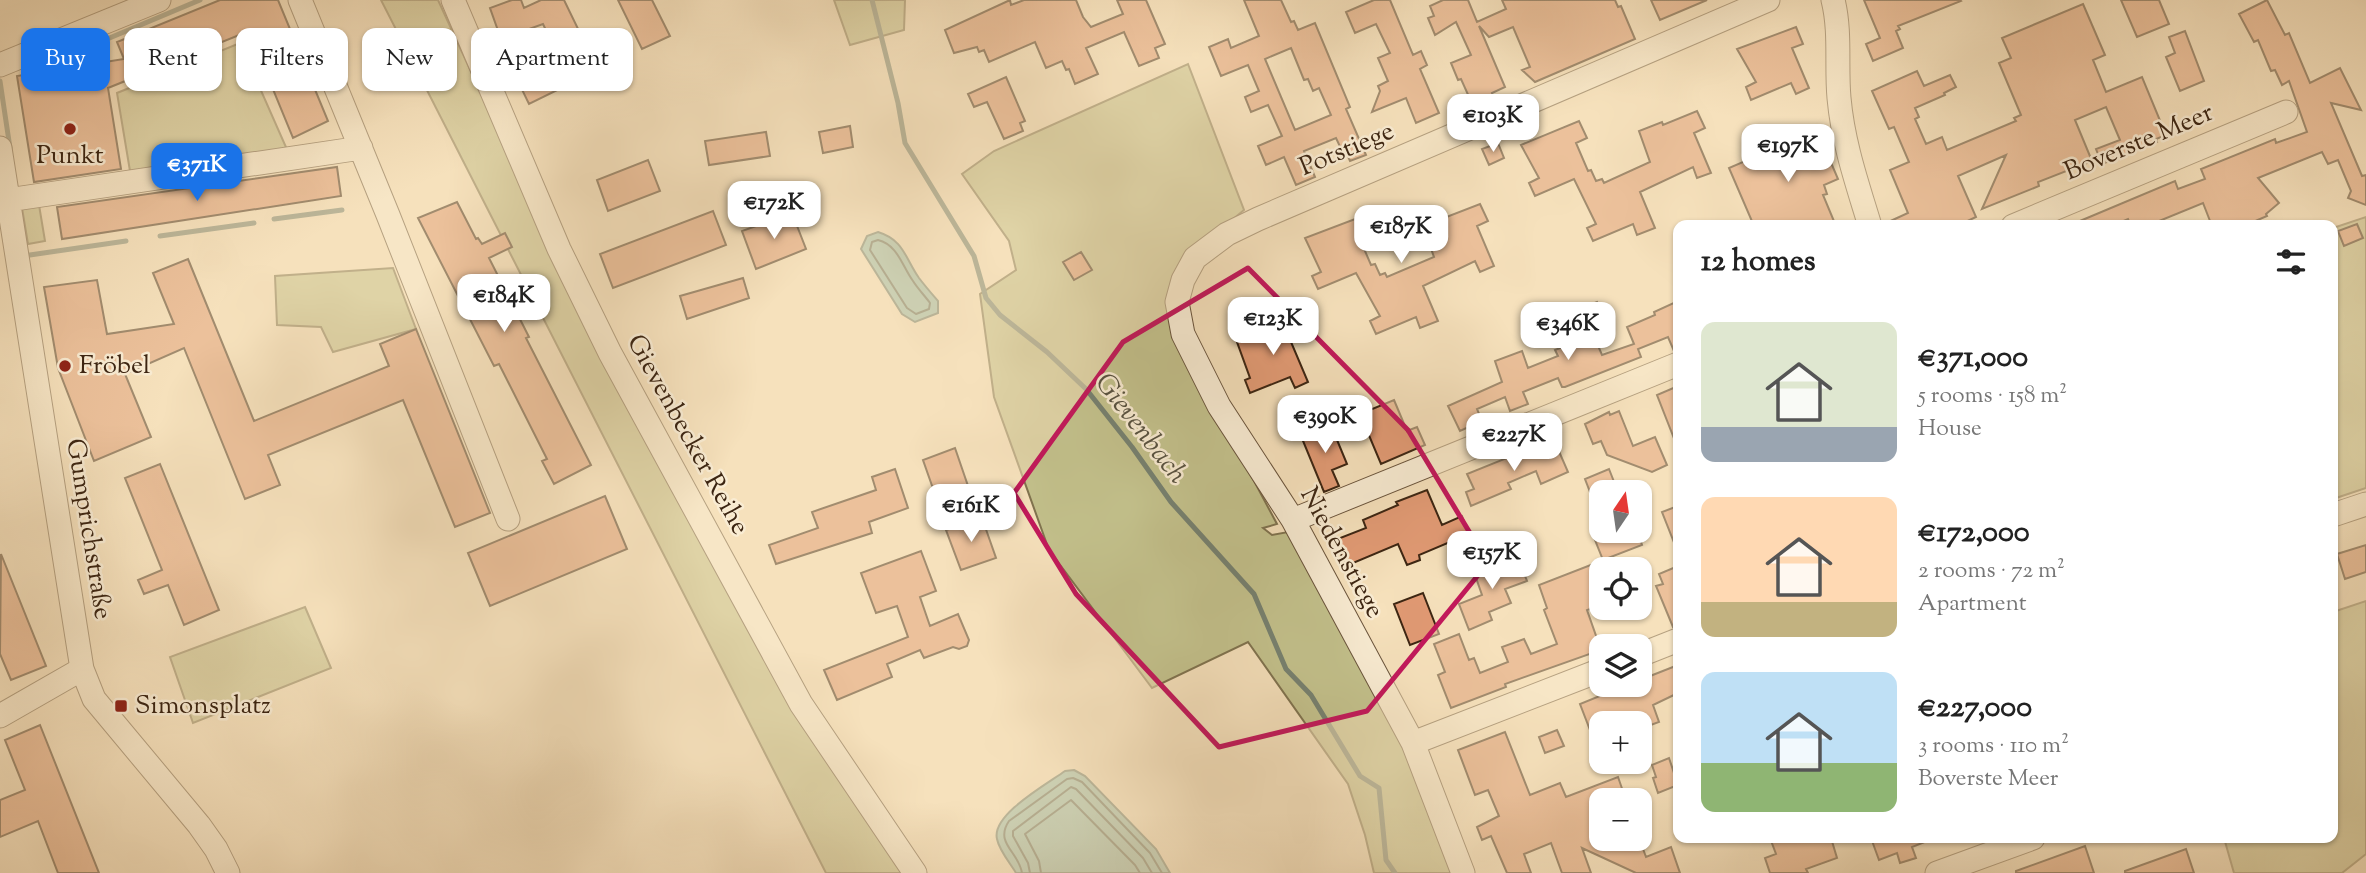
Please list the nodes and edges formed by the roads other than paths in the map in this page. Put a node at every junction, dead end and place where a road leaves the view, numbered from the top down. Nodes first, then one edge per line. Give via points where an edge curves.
1 (159, 0) edge
2 (300, 0) edge
3 (453, 0) edge
4 (1768, 0) edge
5 (1833, 0) edge
6 (0, 65) edge
7 (2286, 112) dead end
8 (0, 148) edge
9 (360, 148) junction
10 (8, 200) junction
11 (1258, 219) joint
12 (1868, 220) edge
13 (2027, 220) edge
14 (1673, 366) edge
15 (2366, 504) edge
16 (2338, 513) edge
17 (508, 519) dead end
18 (1293, 520) junction
19 (1673, 642) edge
20 (1652, 650) edge
21 (82, 669) junction
22 (1589, 675) edge
23 (0, 716) edge
24 (1413, 743) junction
25 (2019, 843) edge
26 (228, 873) edge
27 (915, 873) edge
28 (1462, 873) edge
29 (1937, 873) edge

1 - 6 street
2 - 9 street
3 - 27 street, Gievenbecker Reihe via 559,249 610,353 801,704
4 - 11 street, Potstiege
5 - 12 street via 1843,134
7 - 13 street, Boverste Meer
8 - 10 street, Gumprichstraße
9 - 10 street
9 - 17 street
10 - 21 street, Gumprichstraße
11 - 18 street, Niedenstiege via 1227,234 1195,258 1177,302 1183,334 1219,406
14 - 18 street
15 - 16 street
18 - 24 street, Niedenstiege
19 - 20 street
21 - 23 street
21 - 26 street, Gumprichstraße via 94,699 199,825
22 - 24 street
24 - 28 street, Niedenstiege
25 - 29 street

